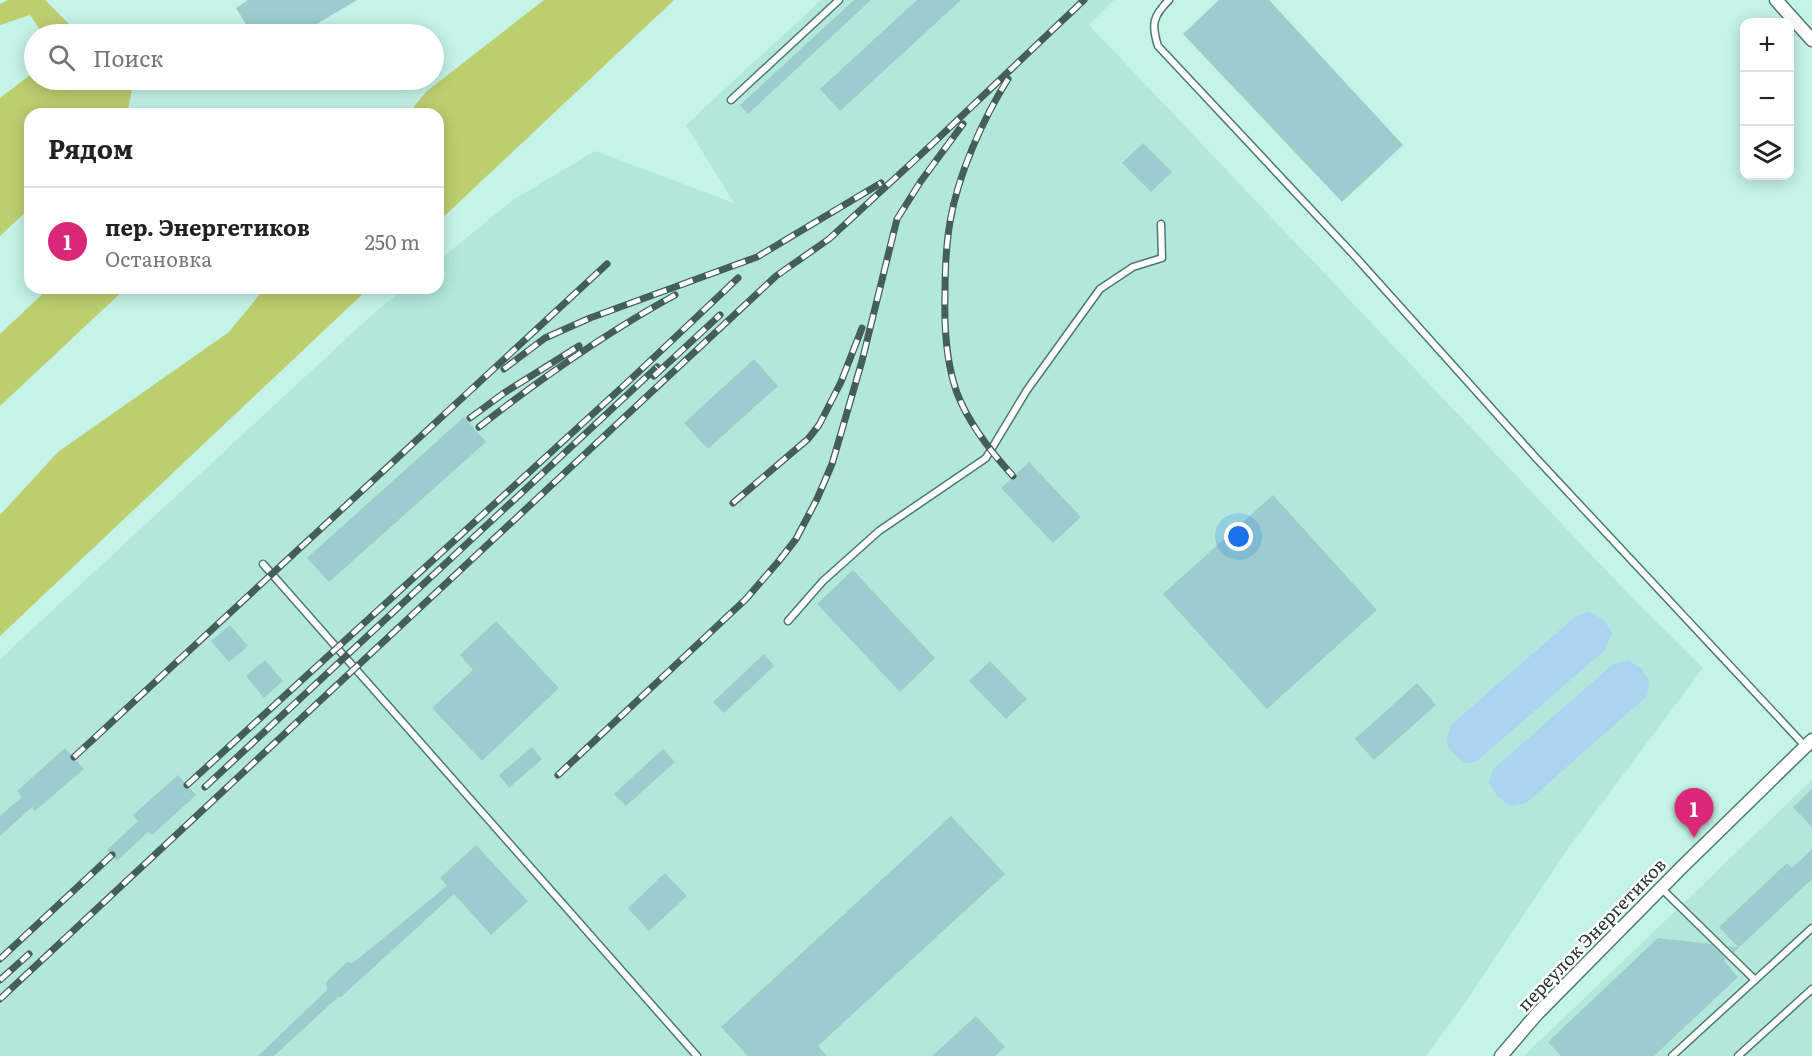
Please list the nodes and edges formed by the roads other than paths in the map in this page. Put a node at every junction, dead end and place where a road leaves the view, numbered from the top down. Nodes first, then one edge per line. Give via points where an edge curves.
1 (839, 0) edge
2 (1169, 0) edge
3 (1776, 0) edge
4 (1812, 40) edge
5 (731, 100) dead end
6 (1161, 224) dead end
7 (263, 564) dead end
8 (788, 621) dead end
9 (1809, 743) edge
10 (1661, 888) junction
11 (1812, 928) edge
12 (1755, 980) junction
13 (1812, 990) edge
14 (697, 1056) edge
15 (1501, 1056) edge
16 (1672, 1056) edge
17 (1738, 1056) edge

1 - 5 lane
2 - 9 lane via 1157,12 1153,31 1158,46 1537,459
3 - 4 street
6 - 8 lane via 1162,258 1133,267 1100,290 1027,390 986,458 879,531 823,581
7 - 14 lane
9 - 10 street, переулок Энергетиков
10 - 12 lane
10 - 15 street, переулок Энергетиков
11 - 12 lane
12 - 16 lane
13 - 17 lane

